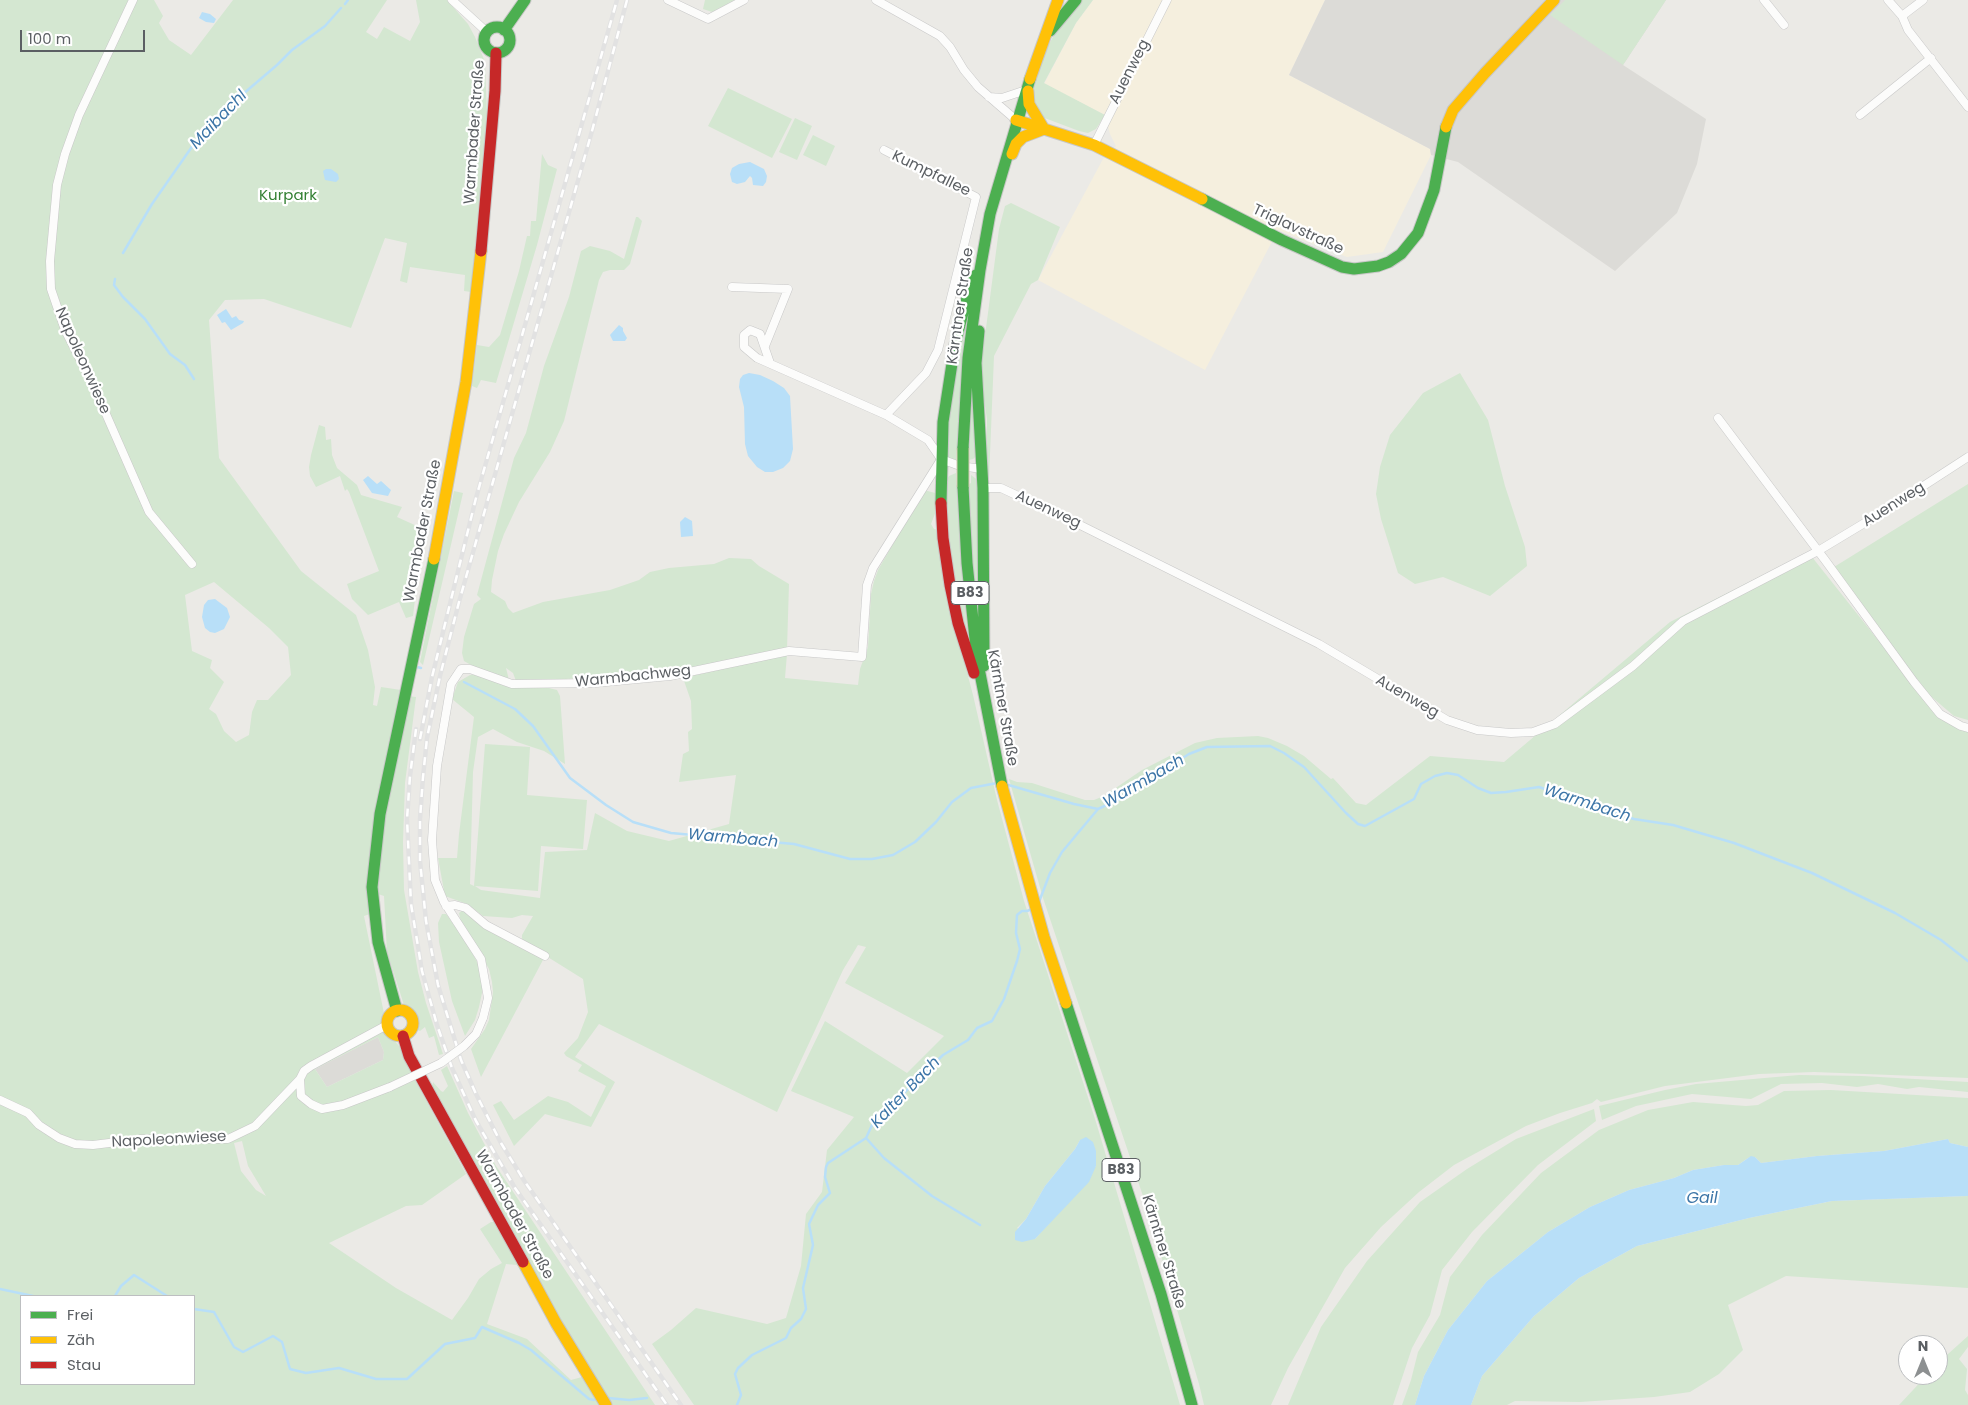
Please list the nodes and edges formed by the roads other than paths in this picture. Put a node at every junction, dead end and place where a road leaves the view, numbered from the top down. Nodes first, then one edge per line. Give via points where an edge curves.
1 (133, 0) edge
2 (452, 0) edge
3 (525, 0) edge
4 (668, 0) edge
5 (744, 0) edge
6 (876, 0) edge
7 (1058, 0) edge
8 (1076, 0) edge
9 (1167, 0) edge
10 (1554, 0) edge
11 (1764, 0) edge
12 (1888, 0) edge
13 (1923, 0) edge
14 (1902, 16) junction
15 (1784, 25) dead end
16 (504, 30) junction
17 (487, 32) junction
18 (1042, 41) junction
19 (496, 53) junction
20 (1931, 58) junction
21 (1027, 87) junction
22 (988, 97) junction
23 (1968, 107) edge
24 (1860, 115) dead end
25 (1016, 120) junction
26 (1044, 129) junction
27 (1094, 145) junction
28 (884, 150) dead end
29 (1005, 161) junction
30 (980, 270) junction
31 (732, 288) dead end
32 (974, 312) junction
33 (765, 346) junction
34 (770, 363) junction
35 (886, 415) junction
36 (1718, 418) dead end
37 (1968, 457) edge
38 (941, 459) junction
39 (982, 469) junction
40 (983, 488) junction
41 (1818, 551) junction
42 (192, 564) dead end
43 (983, 699) junction
44 (1968, 728) edge
45 (446, 906) junction
46 (544, 956) dead end
47 (397, 1011) junction
48 (387, 1024) junction
49 (403, 1036) junction
50 (300, 1080) junction
51 (0, 1100) edge
52 (606, 1405) edge
53 (1192, 1405) edge

1 - 42 street, Napoleonwiese via 79,115 65,154 57,185 50,261 51,289 64,330 95,389 149,512
2 - 17 street
3 - 16 main road
4 - 5 street via 708,19
6 - 22 street via 940,36
7 - 18 main road, Kärntner Straße / B83
8 - 18 main road
9 - 27 street, Auenweg
10 - 27 main road, Triglavstraße via 1454,110 1446,128 1434,190 1418,233 1400,254 1378,266 1342,268
11 - 15 street
12 - 14 street
13 - 14 street
14 - 20 street via 1908,30
16 - 17 main road via 493,28
16 - 19 main road, Warmbader Straße via 509,36 509,44
17 - 19 main road, Warmbader Straße via 485,46
18 - 21 main road, Kärntner Straße / B83
19 - 47 main road, Warmbader Straße via 478,288 466,382 443,515 375,851 374,914 378,942
20 - 23 street
20 - 24 street
21 - 22 street via 1002,98
21 - 25 main road, Kärntner Straße / B83
21 - 26 main road via 1028,104
22 - 25 street
25 - 26 main road, Triglavstraße
25 - 29 main road, Kärntner Straße / B83
26 - 27 main road, Triglavstraße
26 - 29 main road via 1023,137
28 - 35 street, Kumpfallee via 976,196 938,350 926,373
29 - 30 main road, Kärntner Straße / B83 via 990,214
30 - 32 main road, Kärntner Straße / B83
30 - 38 main road via 970,282 955,344
31 - 33 street via 788,289
32 - 39 main road via 979,334 976,363
32 - 43 main road, Kärntner Straße / B83, bridge via 968,358 963,487 972,620
33 - 34 street
33 - 34 street via 760,334 750,330 744,335 744,347
34 - 35 street
35 - 38 street via 928,440
36 - 41 street
37 - 41 street, Auenweg
38 - 39 street
38 - 43 main road via 943,538 950,584 967,656
38 - 45 street, Warmbachweg via 873,568 868,586 862,657 789,651 670,676 595,683 512,684 470,669 461,669 451,684 437,766 432,840 435,880
39 - 40 main road
40 - 41 street, Auenweg via 1001,488 1072,521 1319,644 1447,720 1488,733 1533,732 1556,724 1633,666 1684,621
40 - 43 main road
41 - 44 street via 1940,714
43 - 53 main road, Kärntner Straße / B83 via 1005,801 1031,896 1158,1285
45 - 46 street via 466,908 486,925
45 - 50 street, Warmbachweg, bridge via 481,959 488,998 476,1034 441,1063 343,1106 322,1109 311,1104 301,1096
47 - 48 main road via 391,1014
47 - 49 main road via 405,1011 413,1020 410,1032
48 - 49 main road via 391,1032
48 - 50 street via 304,1070
49 - 52 main road, Warmbader Straße via 409,1056 556,1324
50 - 51 street, Napoleonwiese via 255,1126 228,1139 141,1139 75,1144 39,1125 28,1113

